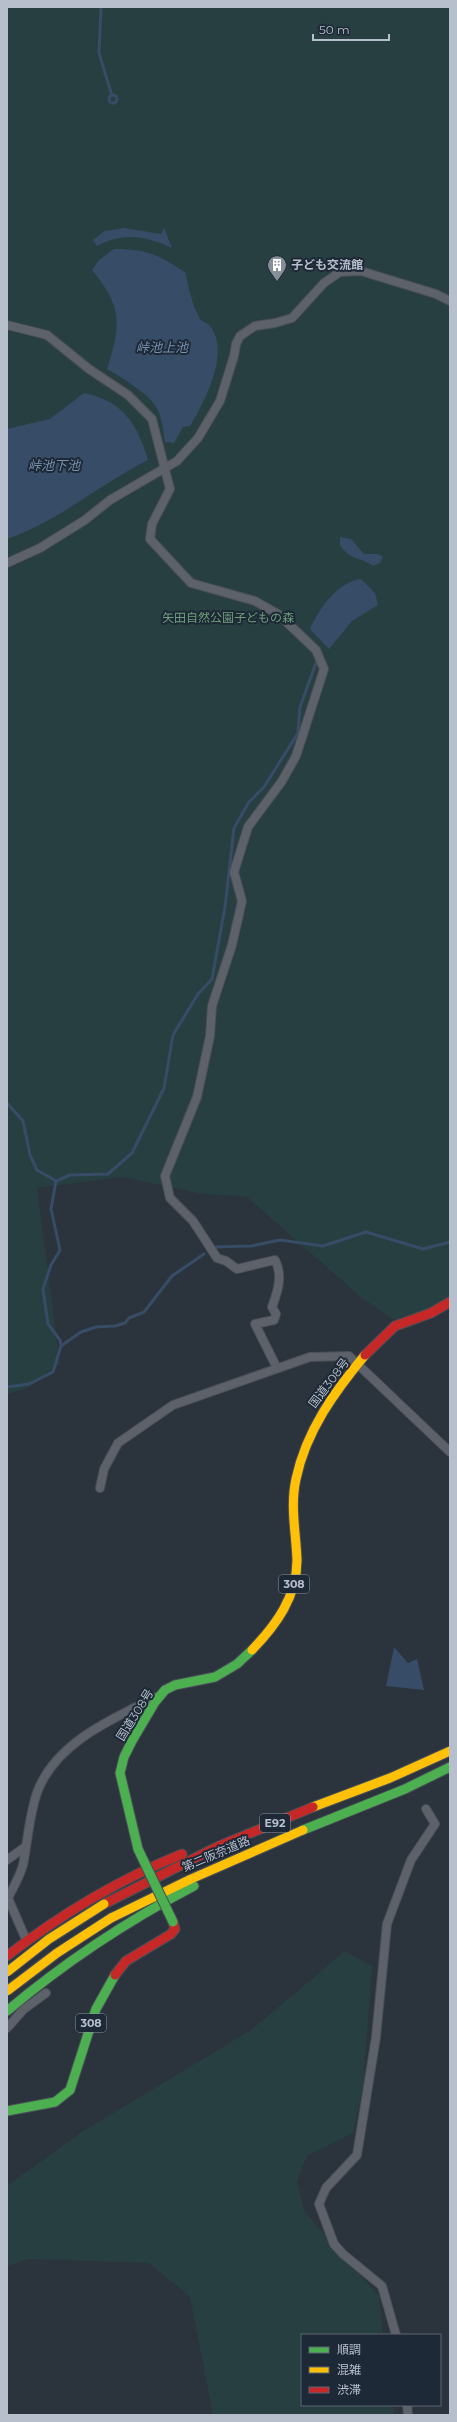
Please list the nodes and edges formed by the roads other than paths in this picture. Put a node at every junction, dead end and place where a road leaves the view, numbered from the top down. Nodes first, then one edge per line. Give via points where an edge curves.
1 (450, 302) edge
2 (7, 325) edge
3 (164, 468) junction
4 (7, 563) edge
5 (450, 1302) edge
6 (358, 1364) junction
7 (277, 1368) junction
8 (450, 1452) edge
9 (100, 1488) dead end
10 (159, 1696) junction
11 (450, 1751) edge
12 (450, 1767) edge
13 (426, 1809) dead end
14 (288, 1817) junction
15 (296, 1833) junction
16 (25, 1847) junction
17 (7, 1860) edge
18 (24, 1935) dead end
19 (7, 1956) edge
20 (7, 1972) edge
21 (7, 1991) edge
22 (46, 1993) dead end
23 (7, 2011) edge
24 (7, 2028) edge
25 (7, 2111) edge
26 (396, 2334) edge

1 - 3 street via 436,294 361,271 340,272 324,283 292,318 255,326 240,336 220,401 198,438 177,461
2 - 3 street via 47,335 128,396 152,419
3 - 4 street via 110,500 60,536
3 - 7 street via 170,490 152,524 150,539 191,583 255,601 278,614 316,650 324,669 296,756 282,781 248,827 234,872 242,901 232,944 212,1006 210,1036 198,1097 165,1176 170,1198 193,1221 217,1258 237,1269 275,1260 280,1270 278,1294 272,1307 276,1314 274,1320 255,1324
5 - 6 highway, 国道308号 / 308 via 428,1314 412,1317 397,1325 380,1337
6 - 7 street via 349,1356 310,1357
6 - 8 street
6 - 10 highway, 国道308号 / 308 via 323,1409 309,1435 298,1466 293,1499 296,1571 292,1595 279,1618 240,1663 230,1670 204,1681 170,1687
7 - 9 street via 173,1405 118,1443 104,1469
10 - 16 street via 95,1728 53,1766 39,1789
10 - 25 highway, 国道308号 / 308, bridge via 123,1759 120,1779 131,1833 175,1929 126,1961 109,1983 96,2008 70,2090 55,2102
11 - 14 highway, 第二阪奈道路 / E92 via 391,1779
12 - 15 highway, 第二阪奈道路 / E92
13 - 26 street via 435,1824 411,1860 387,1924 376,2037 357,2155 326,2188 319,2204 334,2244 342,2254 382,2286
14 - 19 highway via 155,1864 74,1908
14 - 20 highway, 第二阪奈道路 / E92, bridge via 159,1874 104,1904 49,1939
15 - 21 highway, 第二阪奈道路 / E92, bridge via 173,1885 111,1918 57,1953
15 - 23 highway via 178,1894 117,1931 60,1968
16 - 17 street
16 - 18 street via 22,1866 8,1898
22 - 24 street via 24,2009

